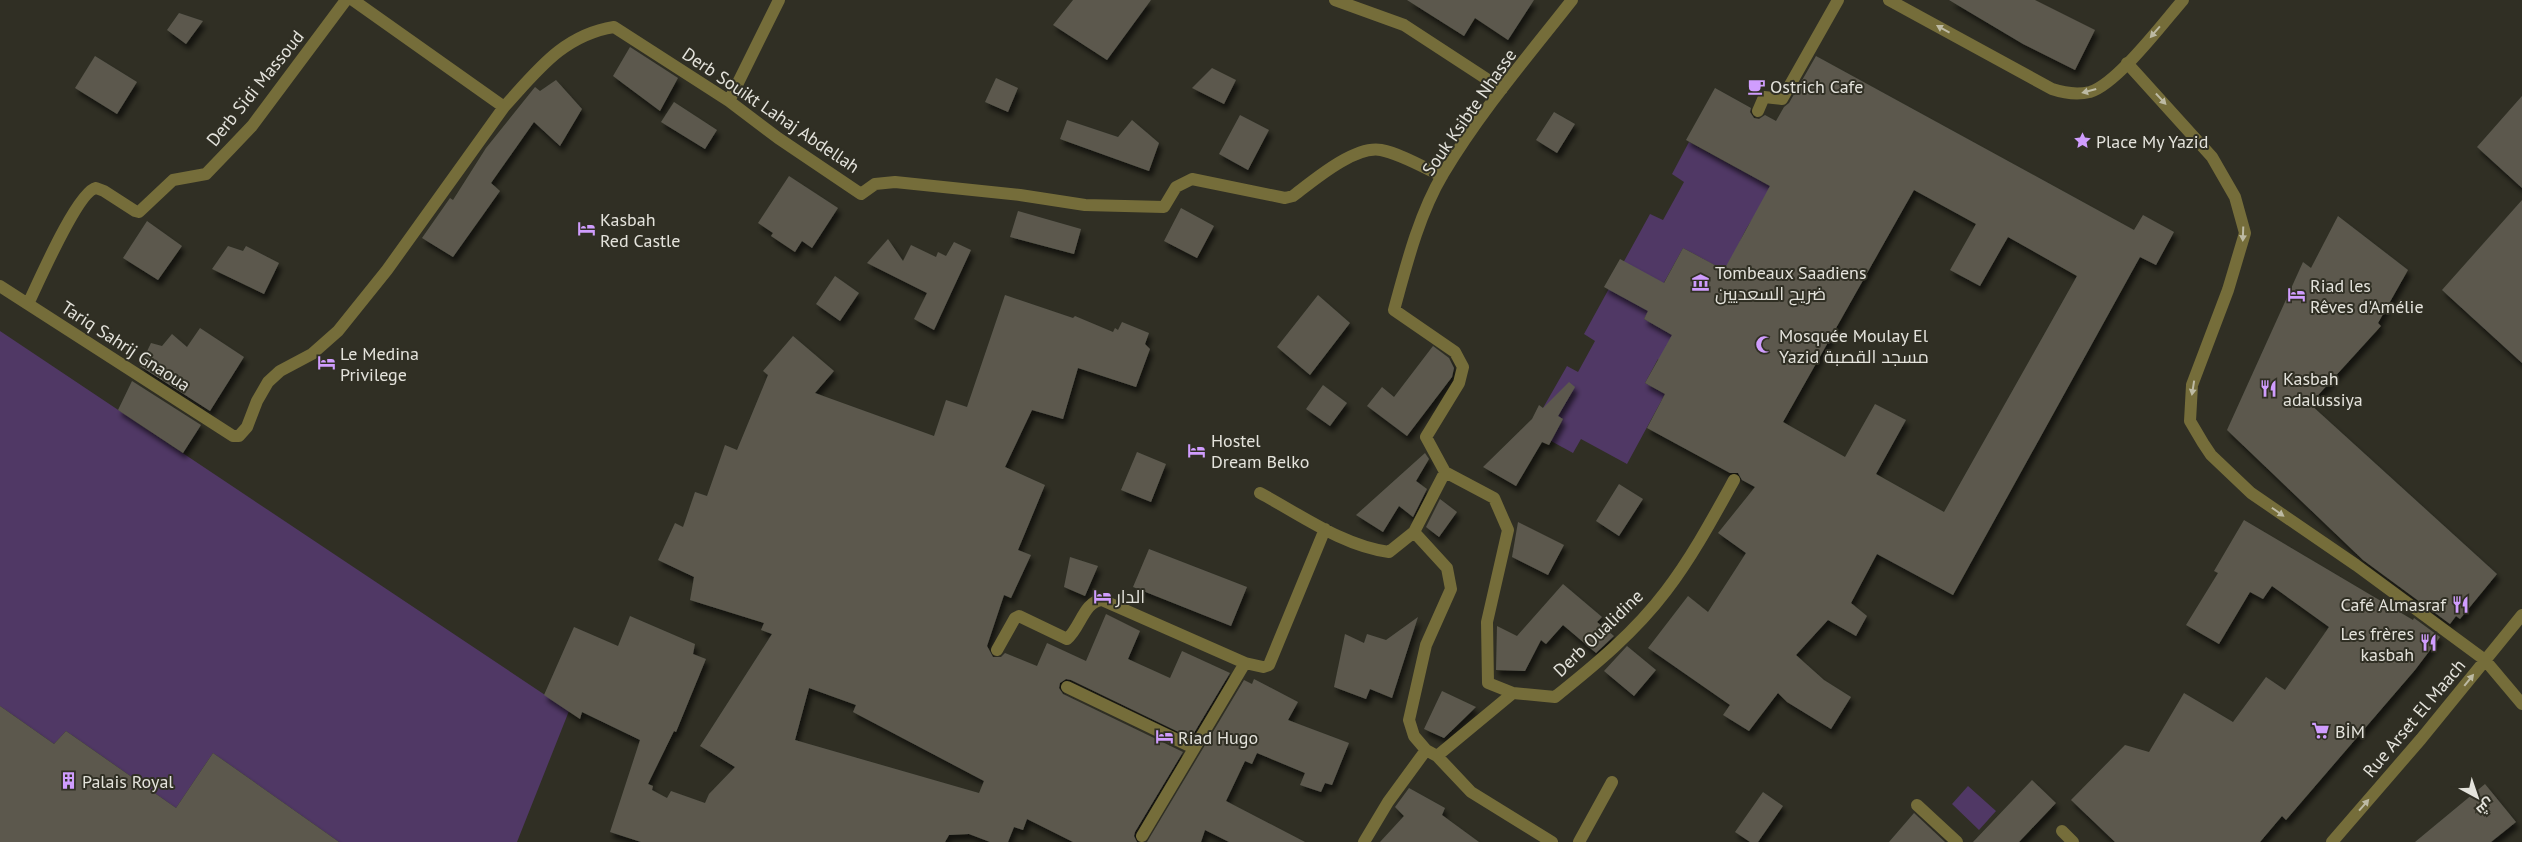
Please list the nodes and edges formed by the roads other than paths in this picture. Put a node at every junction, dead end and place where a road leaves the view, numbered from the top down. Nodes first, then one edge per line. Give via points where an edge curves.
1 (346, 0) edge
2 (353, 0) edge
3 (779, 0) edge
4 (1335, 0) edge
5 (1572, 0) edge
6 (1838, 0) edge
7 (1889, 0) edge
8 (2183, 0) edge
9 (2128, 63) junction
10 (1502, 89) junction
11 (729, 101) junction
12 (504, 107) junction
13 (1758, 111) dead end
14 (1442, 176) junction
15 (0, 286) edge
16 (28, 304) junction
17 (233, 436) joint
18 (1445, 472) junction
19 (1734, 480) dead end
20 (1260, 493) dead end
21 (1326, 529) junction
22 (1414, 532) junction
23 (2522, 615) edge
24 (997, 650) dead end
25 (2485, 660) junction
26 (1245, 663) junction
27 (1067, 687) dead end
28 (1513, 693) junction
29 (2522, 704) edge
30 (1194, 748) junction
31 (1426, 750) junction
32 (1437, 756) junction
33 (1612, 782) dead end
34 (1917, 805) dead end
35 (2062, 831) dead end
36 (1142, 836) dead end
37 (1548, 841) edge
38 (1364, 842) edge
39 (1579, 842) edge
40 (1957, 842) edge
41 (2073, 842) edge
42 (2332, 842) edge

1 - 16 street, Derb Sidi Massoud via 252,126 206,174 173,180 139,212 104,191 96,188 87,192
2 - 12 street
3 - 11 street
4 - 10 street via 1404,25
5 - 10 street, Souk Ksibte Nhasse
6 - 13 street via 1782,100 1764,97
9 -> 7 street via 2103,86 2090,92 2064,93
8 -> 9 street
9 -> 25 street via 2212,157 2236,197 2245,232 2228,290 2192,385 2190,421 2210,455 2251,493
10 - 14 street, Souk Ksibte Nhasse
11 - 12 street, Derb Souikt Lahaj Abdellah via 614,27 587,33 548,59
11 - 14 street, Derb Souikt Lahaj Abdellah via 861,194 875,184 895,182 1085,205 1164,207 1176,187 1192,179 1285,198 1293,196 1353,155 1372,149
12 - 17 street, Derb Souikt Lahaj Abdellah via 358,306 327,342 273,376 257,400 247,427 239,436
14 - 18 street, Souk Ksibte Nhasse via 1408,261 1394,310 1455,352 1462,367 1459,383 1426,438
15 - 16 street, Tariq Sahrij Gnaoua
16 - 17 street, Tariq Sahrij Gnaoua
18 - 22 street
18 - 28 street, Derb Oualidine via 1494,498 1508,530 1487,622 1487,664 1488,683
19 - 28 street, Derb Oualidine via 1666,592 1627,635 1555,697
20 - 21 street
21 - 22 street via 1372,549 1389,552
21 - 26 street via 1272,661 1263,666
22 - 31 street via 1447,568 1451,590 1426,645 1409,720 1414,736
23 - 25 street, Rue Arset El Maach
24 - 26 street via 1019,616 1067,639 1090,605 1102,600
25 - 29 street
42 -> 25 street, Rue Arset El Maach
26 - 30 street
27 - 30 street
28 - 32 street
30 - 36 street
31 - 32 street
31 - 38 street
32 - 37 street via 1471,792
33 - 39 street
34 - 40 street
35 - 41 street

